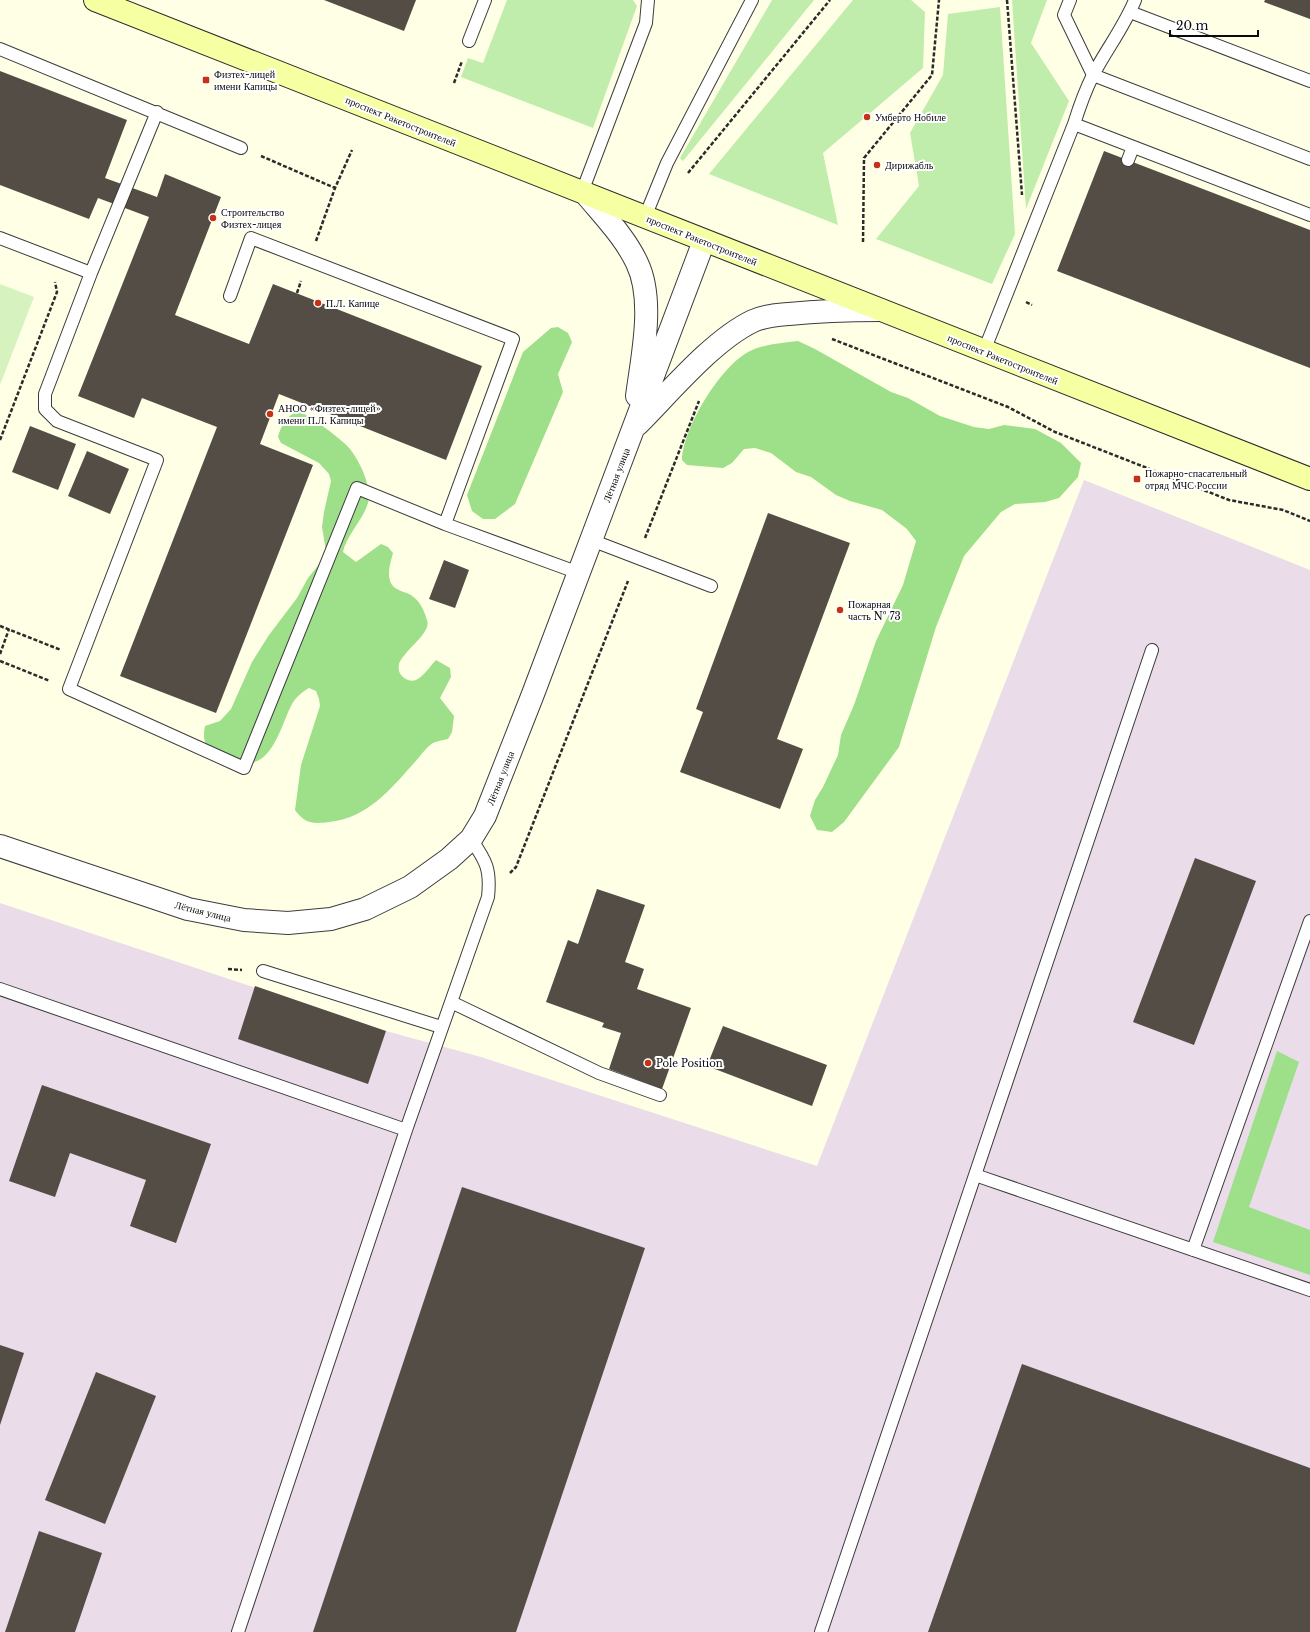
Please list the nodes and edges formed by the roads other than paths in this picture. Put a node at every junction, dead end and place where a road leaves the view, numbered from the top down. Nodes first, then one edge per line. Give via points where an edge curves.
1 (95, 0) edge
2 (485, 0) edge
3 (648, 0) edge
4 (752, 0) edge
5 (1070, 0) edge
6 (1135, 0) edge
7 (1130, 12) junction
8 (469, 41) dead end
9 (0, 49) edge
10 (1093, 75) junction
11 (1310, 81) edge
12 (157, 112) junction
13 (1074, 124) junction
14 (1133, 147) junction
15 (241, 148) road end
16 (1310, 159) edge
17 (1128, 160) dead end
18 (583, 192) junction
19 (1310, 215) edge
20 (645, 217) junction
21 (0, 238) edge
22 (704, 242) junction
23 (91, 274) junction
24 (230, 296) dead end
25 (880, 310) junction
26 (984, 351) junction
27 (633, 429) junction
28 (1310, 479) edge
29 (445, 524) junction
30 (591, 540) junction
31 (579, 573) junction
32 (711, 586) dead end
33 (1152, 650) dead end
34 (471, 838) junction
35 (0, 846) edge
36 (1310, 921) edge
37 (263, 971) dead end
38 (0, 989) edge
39 (451, 1002) junction
40 (441, 1027) junction
41 (660, 1095) dead end
42 (406, 1130) junction
43 (975, 1175) junction
44 (1193, 1250) junction
45 (1310, 1290) edge
46 (238, 1632) edge
47 (821, 1632) edge

1 - 18 main road, проспект Ракетостроителей
2 - 8 lane
3 - 18 lane via 646,23
4 - 20 lane via 667,163
5 - 10 lane via 1064,15
6 - 7 lane
7 - 10 lane
7 - 11 lane
9 - 12 lane
10 - 13 lane
10 - 16 lane
12 - 15 lane
12 - 23 lane
13 - 14 lane
13 - 26 lane
14 - 17 lane
14 - 19 lane
18 - 20 main road, проспект Ракетостроителей
18 - 27 street via 618,233 638,264 645,290 646,322
20 - 22 main road, проспект Ракетостроителей
21 - 23 lane
22 - 25 main road, проспект Ракетостроителей
22 - 27 street, Лётная улица
23 - 29 lane via 45,394 45,409 57,421 157,460 69,689 244,768 357,488
24 - 29 lane via 251,238 513,339
25 - 26 main road, проспект Ракетостроителей
25 - 27 street via 820,310 770,316 754,321 713,349
26 - 28 main road, проспект Ракетостроителей
27 - 30 street, Лётная улица
29 - 31 lane
30 - 31 street, Лётная улица
30 - 32 lane
31 - 34 street, Лётная улица via 485,816
33 - 43 lane
34 - 35 street, Лётная улица via 449,859 410,887 365,909 331,919 288,923 244,920 188,909
34 - 39 lane via 486,861 490,879 488,897
36 - 44 lane
37 - 40 lane
38 - 42 lane
39 - 40 lane
39 - 41 lane via 599,1073
40 - 42 lane
42 - 46 lane
43 - 44 lane
43 - 47 lane
44 - 45 lane

